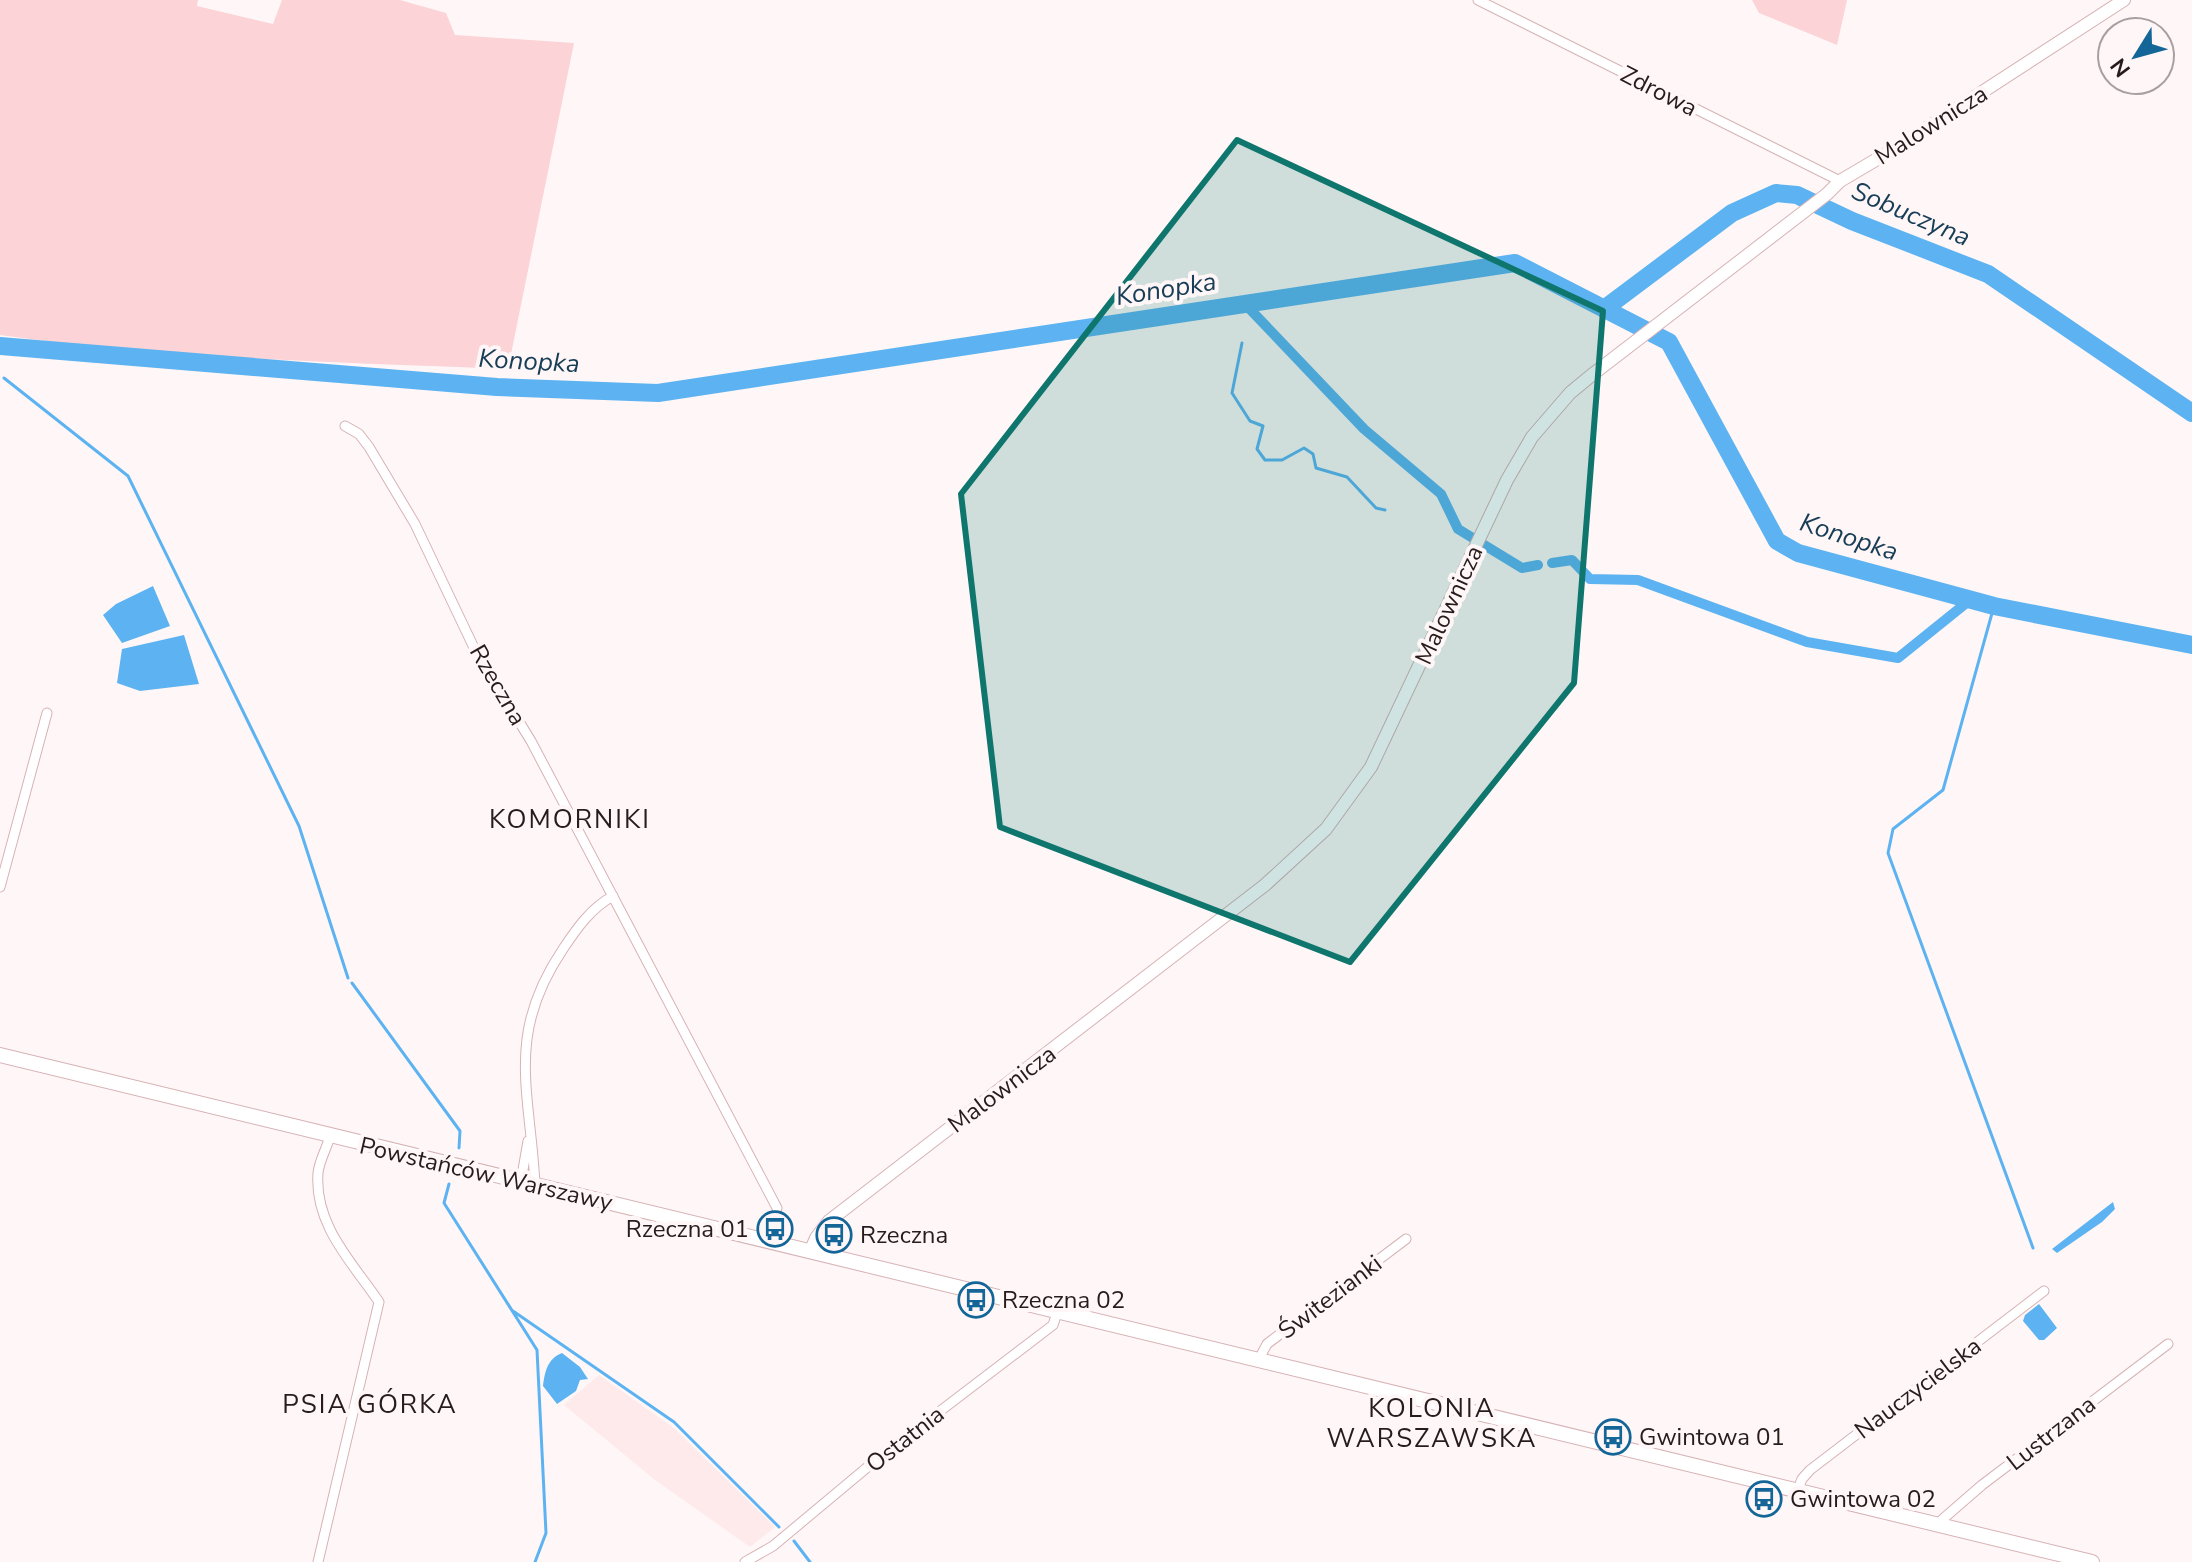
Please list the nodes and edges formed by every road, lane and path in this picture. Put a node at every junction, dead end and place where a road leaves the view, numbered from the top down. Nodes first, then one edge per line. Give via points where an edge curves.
1 (1478, 0) edge
2 (2124, 0) edge
3 (1840, 181) junction
4 (345, 426) dead end
5 (47, 713) dead end
6 (0, 887) edge
7 (613, 896) junction
8 (0, 1055) edge
9 (330, 1136) junction
10 (528, 1182) junction
11 (777, 1208) dead end
12 (1406, 1239) dead end
13 (810, 1252) junction
14 (2044, 1291) dead end
15 (1058, 1310) junction
16 (2168, 1344) dead end
17 (1259, 1359) junction
18 (1798, 1489) junction
19 (1936, 1525) junction
20 (318, 1562) edge
21 (745, 1562) edge
22 (2092, 1562) edge

1 - 3 street, Zdrowa
2 - 3 street, Malownicza
3 - 13 street, Malownicza via 1570,393 1532,437 1371,767 1326,829 1265,885 829,1221
4 - 7 street, Rzeczna via 369,447 415,524 476,652 531,741
5 - 6 street
7 - 10 street via 578,928 548,971 528,1025
7 - 11 street, Rzeczna
8 - 9 main road, Powstańców Warszawy
9 - 10 main road, Powstańców Warszawy
9 - 20 street via 318,1170 318,1196 331,1238 379,1302
10 - 13 main road, Powstańców Warszawy
12 - 17 street, Świtezianki via 1267,1344
13 - 15 main road, Powstańców Warszawy
14 - 18 street, Nauczycielska via 1810,1470
15 - 17 main road, Powstańców Warszawy
15 - 21 street, Ostatnia via 1053,1325 773,1546
16 - 19 street, Lustrzana
17 - 18 main road, Powstańców Warszawy
18 - 19 main road, Powstańców Warszawy
19 - 22 main road, Powstańców Warszawy

